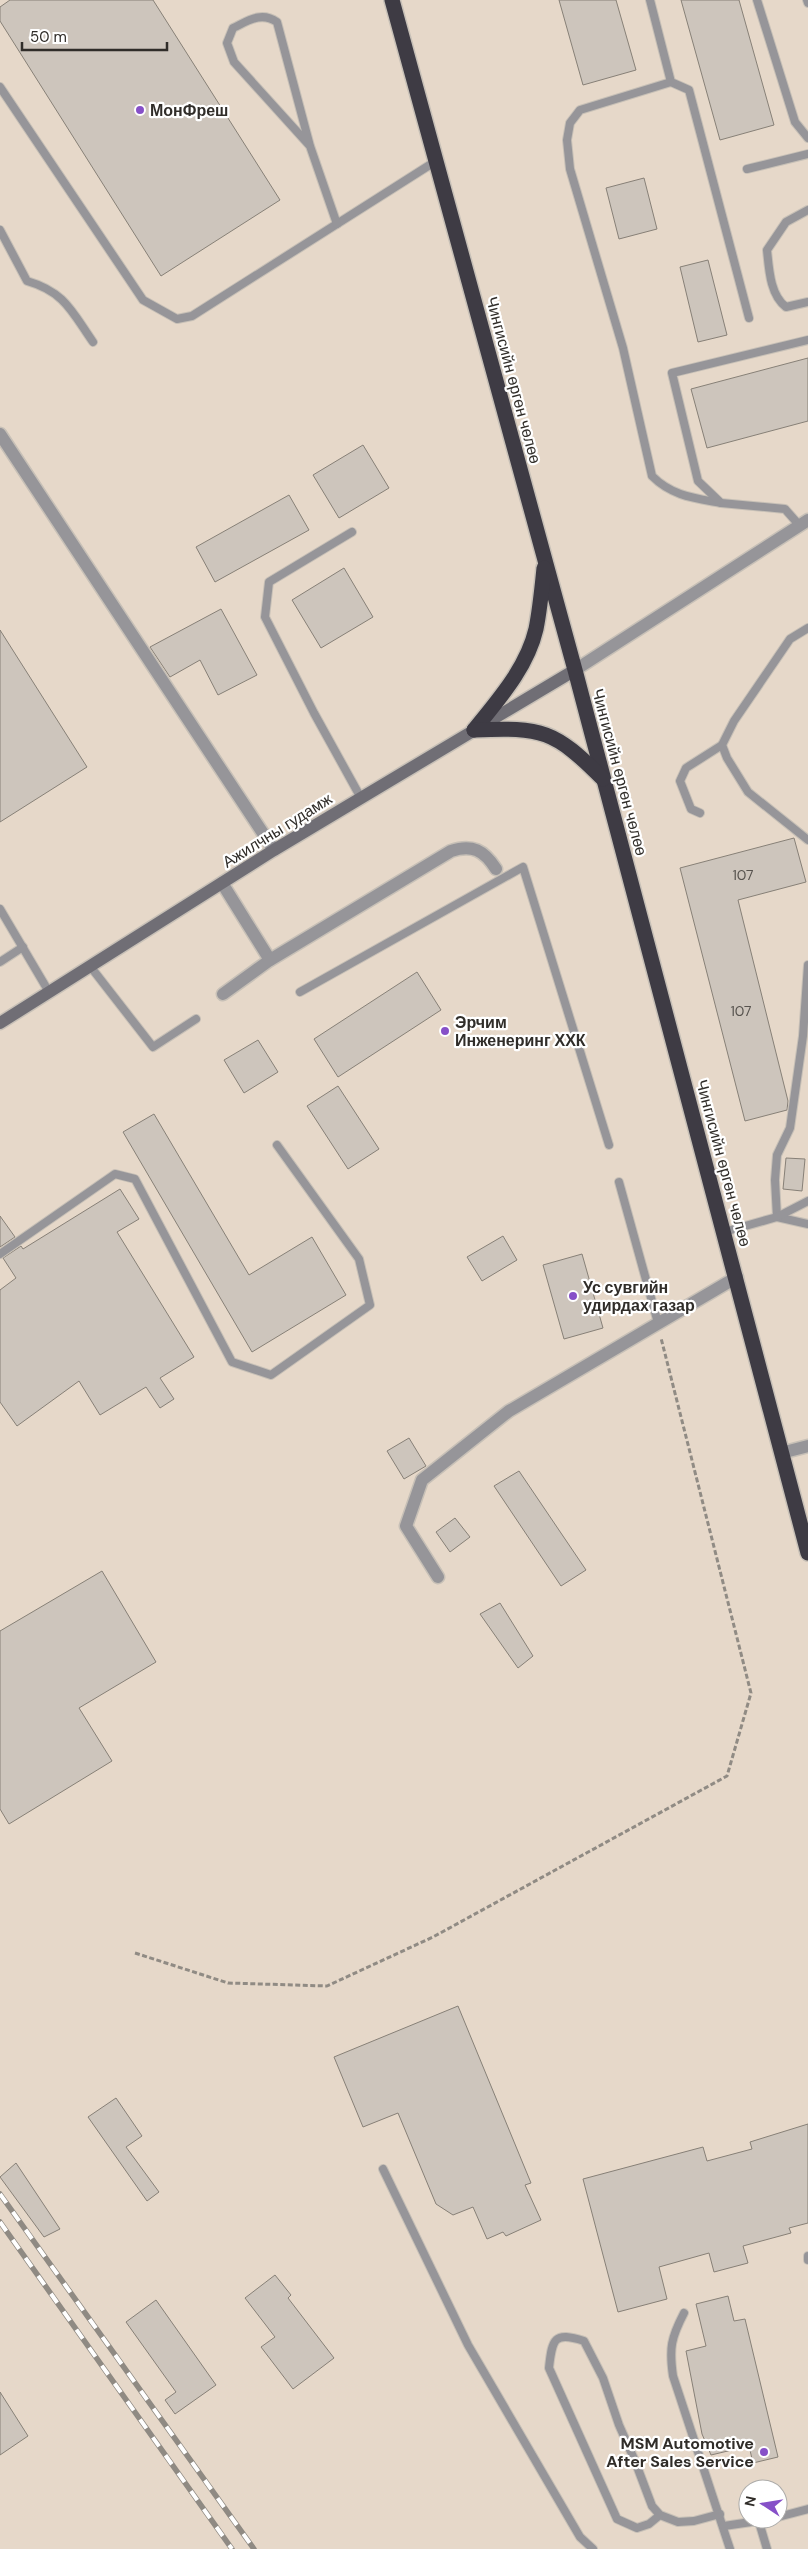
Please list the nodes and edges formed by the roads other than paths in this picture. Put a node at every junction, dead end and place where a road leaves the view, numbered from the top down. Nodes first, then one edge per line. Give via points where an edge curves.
1 (392, 0) edge
2 (650, 0) edge
3 (757, 0) edge
4 (672, 82) junction
5 (0, 86) edge
6 (808, 138) edge
7 (310, 146) junction
8 (808, 154) edge
9 (436, 161) junction
10 (747, 169) dead end
11 (808, 210) edge
12 (337, 224) junction
13 (0, 230) edge
14 (808, 302) edge
15 (749, 318) dead end
16 (808, 340) edge
17 (93, 342) dead end
18 (0, 434) edge
19 (721, 503) junction
20 (804, 523) edge
21 (352, 532) dead end
22 (545, 562) junction
23 (808, 628) edge
24 (575, 670) junction
25 (474, 730) junction
26 (722, 744) junction
27 (604, 779) junction
28 (361, 798) junction
29 (700, 813) dead end
30 (808, 840) edge
31 (274, 850) junction
32 (496, 868) dead end
33 (222, 883) junction
34 (0, 909) edge
35 (23, 947) junction
36 (270, 960) junction
37 (0, 962) edge
38 (90, 966) junction
39 (808, 966) edge
40 (49, 992) junction
41 (300, 992) dead end
42 (223, 994) dead end
43 (196, 1019) dead end
44 (0, 1023) edge
45 (277, 1145) dead end
46 (609, 1145) dead end
47 (619, 1182) dead end
48 (808, 1201) edge
49 (778, 1217) junction
50 (808, 1224) edge
51 (724, 1232) junction
52 (0, 1254) edge
53 (737, 1277) junction
54 (658, 1323) junction
55 (808, 1446) edge
56 (781, 1453) junction
57 (808, 1553) edge
58 (438, 1577) dead end
59 (383, 2169) dead end
60 (808, 2256) edge
61 (808, 2260) edge
62 (684, 2313) dead end
63 (808, 2509) edge
64 (720, 2514) junction
65 (788, 2514) edge
66 (660, 2515) junction
67 (738, 2524) edge
68 (724, 2526) junction
69 (761, 2529) edge
70 (593, 2549) edge
71 (729, 2549) edge
72 (767, 2549) edge

1 - 9 highway, Чингисийн өргөн чөлөө
2 - 4 lane
3 - 6 lane via 794,122
4 - 15 lane via 689,90
4 - 19 lane via 580,110 570,123 567,140 570,169 623,348 652,476 664,488
5 - 12 lane via 143,300 177,319 192,316
7 - 7 lane via 277,22 261,16 233,28 227,43 234,62
7 - 12 lane
8 - 10 lane
9 - 12 lane
9 - 22 highway, Чингисийн өргөн чөлөө
11 - 14 lane via 786,222 767,250 770,277 780,303 786,307
13 - 17 lane via 27,281 46,286 61,297
16 - 19 lane via 672,374 698,481
18 - 31 street
19 - 20 lane via 785,509
20 - 24 street
21 - 28 lane via 269,582 265,617
22 - 24 highway, Чингисийн өргөн чөлөө
22 - 25 highway via 536,630 526,656 509,686
23 - 26 lane via 790,639
24 - 25 main road, Ажилчны гудамж
24 - 27 highway, Чингисийн өргөн чөлөө
25 - 27 highway via 518,728 558,739 574,749
25 - 28 main road, Ажилчны гудамж
26 - 29 lane via 686,768 680,780 691,809
26 - 30 lane via 748,792
27 - 51 highway, Чингисийн өргөн чөлөө
28 - 31 main road, Ажилчны гудамж
31 - 33 main road, Ажилчны гудамж
32 - 36 street via 485,854 474,847 464,846 451,851
33 - 36 street
33 - 38 main road, Ажилчны гудамж
34 - 35 lane
35 - 37 lane
35 - 40 lane
36 - 42 street
38 - 40 main road, Ажилчны гудамж
38 - 43 lane via 153,1047
39 - 49 lane via 803,1036 790,1128 777,1155
40 - 44 main road, Ажилчны гудамж
41 - 46 lane via 523,867
45 - 52 lane via 360,1259 370,1305 271,1376 232,1362 135,1179 115,1174
47 - 54 lane
48 - 49 lane
49 - 50 lane
49 - 51 lane
51 - 53 highway, Чингисийн өргөн чөлөө
53 - 54 street
53 - 56 highway, Чингисийн өргөн чөлөө
54 - 58 street via 509,1411 422,1480 406,1526
55 - 56 street
56 - 57 highway, Чингисийн өргөн чөлөө
59 - 70 lane via 468,2345 580,2537
60 - 61 lane
62 - 64 lane via 673,2334 669,2352 673,2376
63 - 65 lane
64 - 66 lane via 678,2522
64 - 68 lane
66 - 66 lane via 637,2528 617,2519 549,2368 555,2339 562,2336 584,2341 603,2378 652,2506
67 - 68 lane
68 - 71 lane
69 - 72 lane

